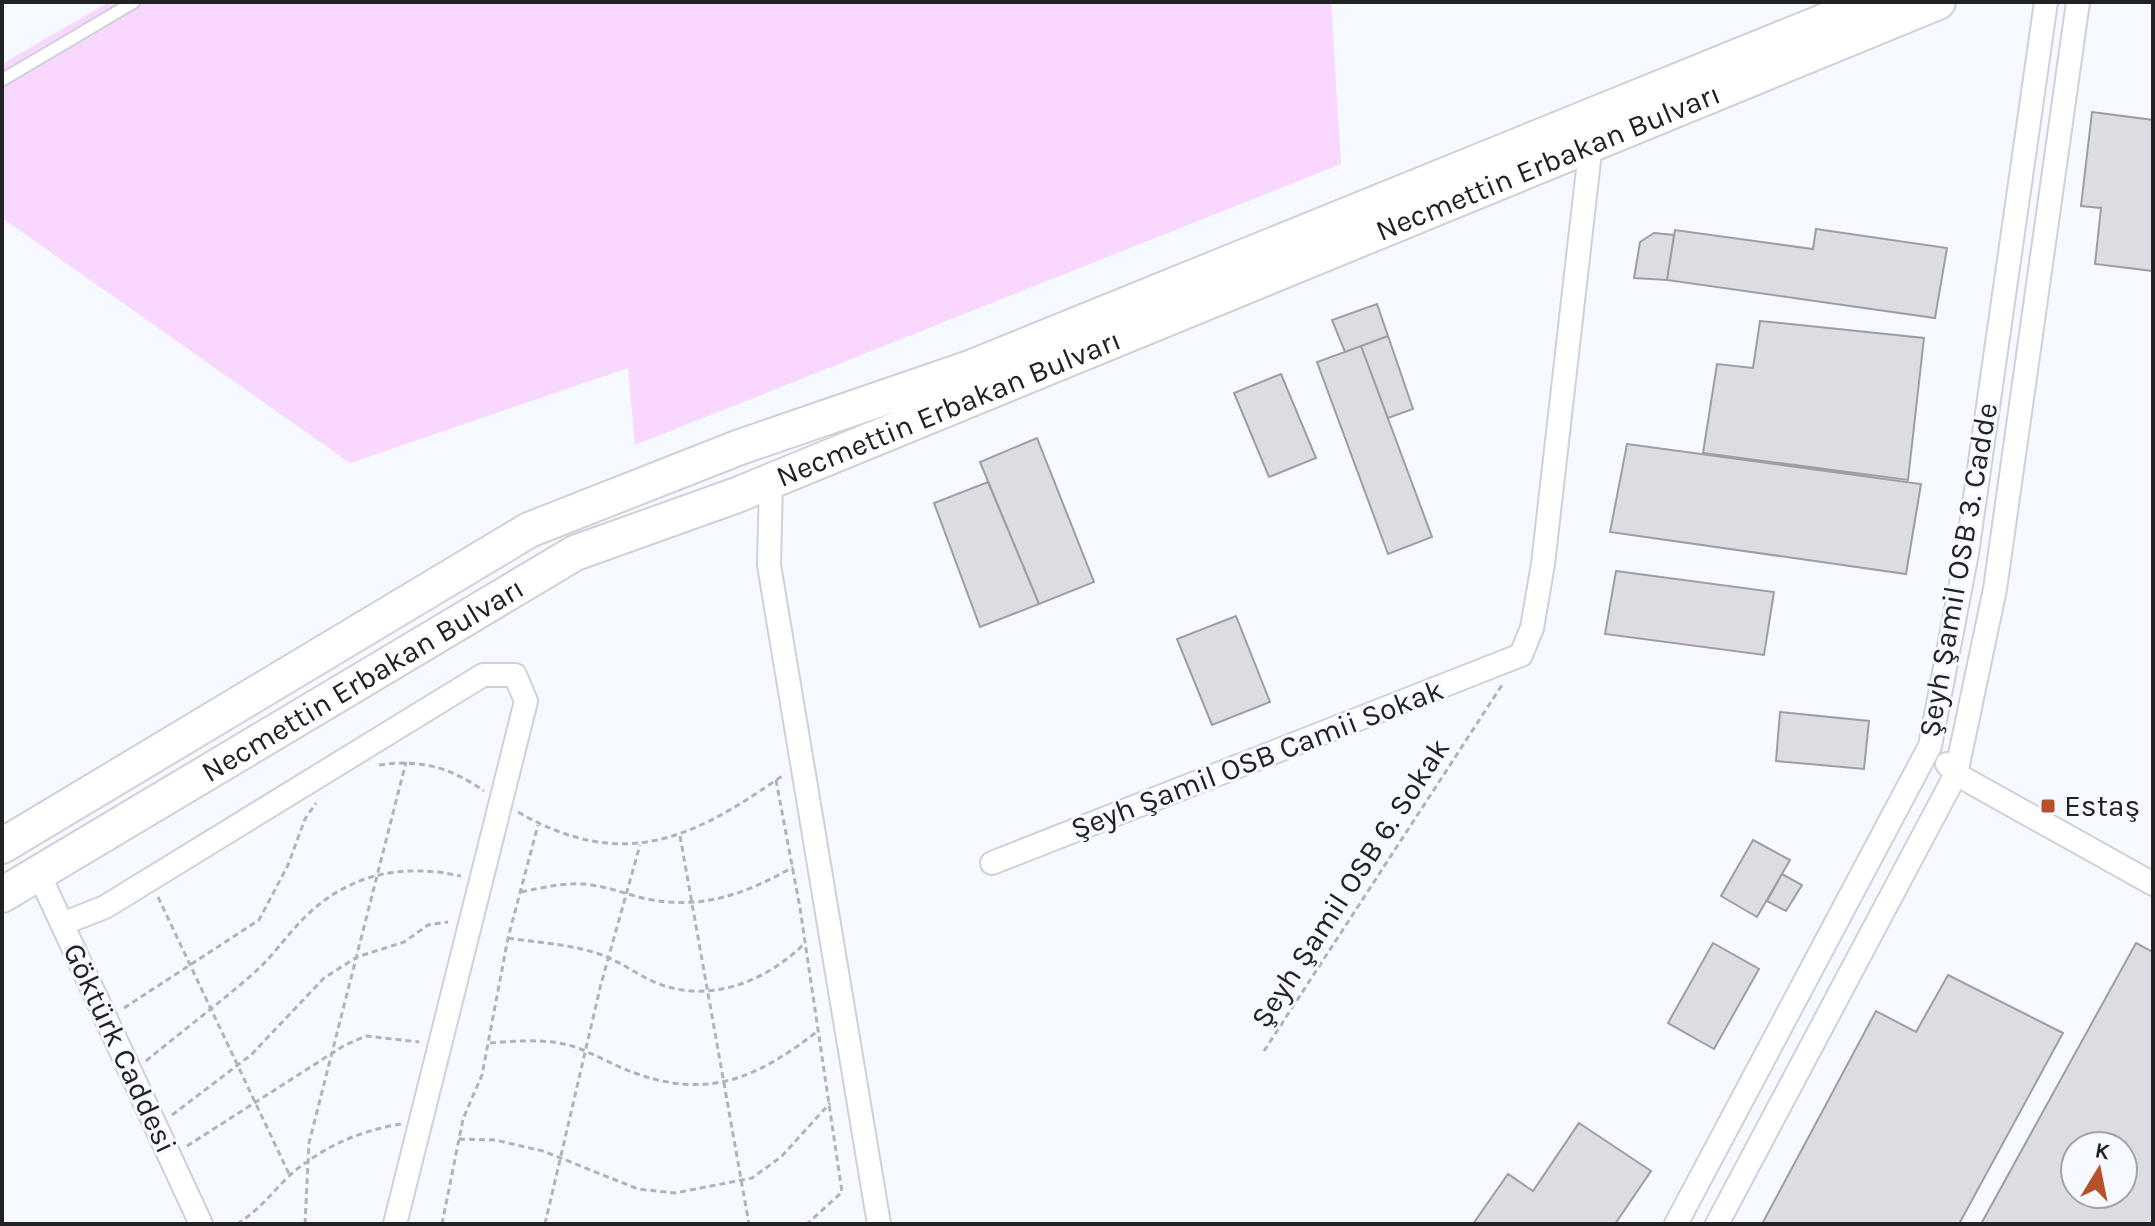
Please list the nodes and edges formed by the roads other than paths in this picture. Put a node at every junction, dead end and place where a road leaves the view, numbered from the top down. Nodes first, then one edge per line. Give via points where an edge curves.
1 (134, 2) edge
2 (1872, 2) edge
3 (1938, 2) edge
4 (2046, 2) edge
5 (2078, 2) edge
6 (2, 80) edge
7 (1591, 143) junction
8 (771, 481) junction
9 (1930, 746) junction
10 (1956, 774) junction
11 (2, 846) edge
12 (992, 863) dead end
13 (38, 872) junction
14 (2153, 884) edge
15 (2, 895) edge
16 (62, 924) junction
17 (201, 1224) edge
18 (395, 1224) edge
19 (879, 1224) edge
20 (1676, 1224) edge
21 (1717, 1224) edge

1 - 6 lane
2 - 11 main road, Necmettin Erbakan Bulvarı via 970,368 740,447 529,530
3 - 7 main road, Necmettin Erbakan Bulvarı
4 - 9 street, Şeyh Şamil OSB 3. Cadde via 1967,553
5 - 10 street via 1995,589
7 - 8 main road, Necmettin Erbakan Bulvarı
7 - 12 street, Şeyh Şamil OSB Camii Sokak via 1543,564 1532,628 1521,655
8 - 13 main road, Necmettin Erbakan Bulvarı via 575,553
8 - 19 street via 769,565
9 - 10 street
9 - 20 street, Şeyh Şamil OSB 3. Cadde
10 - 14 street
10 - 21 street
13 - 15 main road, Necmettin Erbakan Bulvarı
13 - 16 street, Göktürk Caddesi
16 - 17 street, Göktürk Caddesi
16 - 18 street via 105,907 483,675 515,675 526,701

